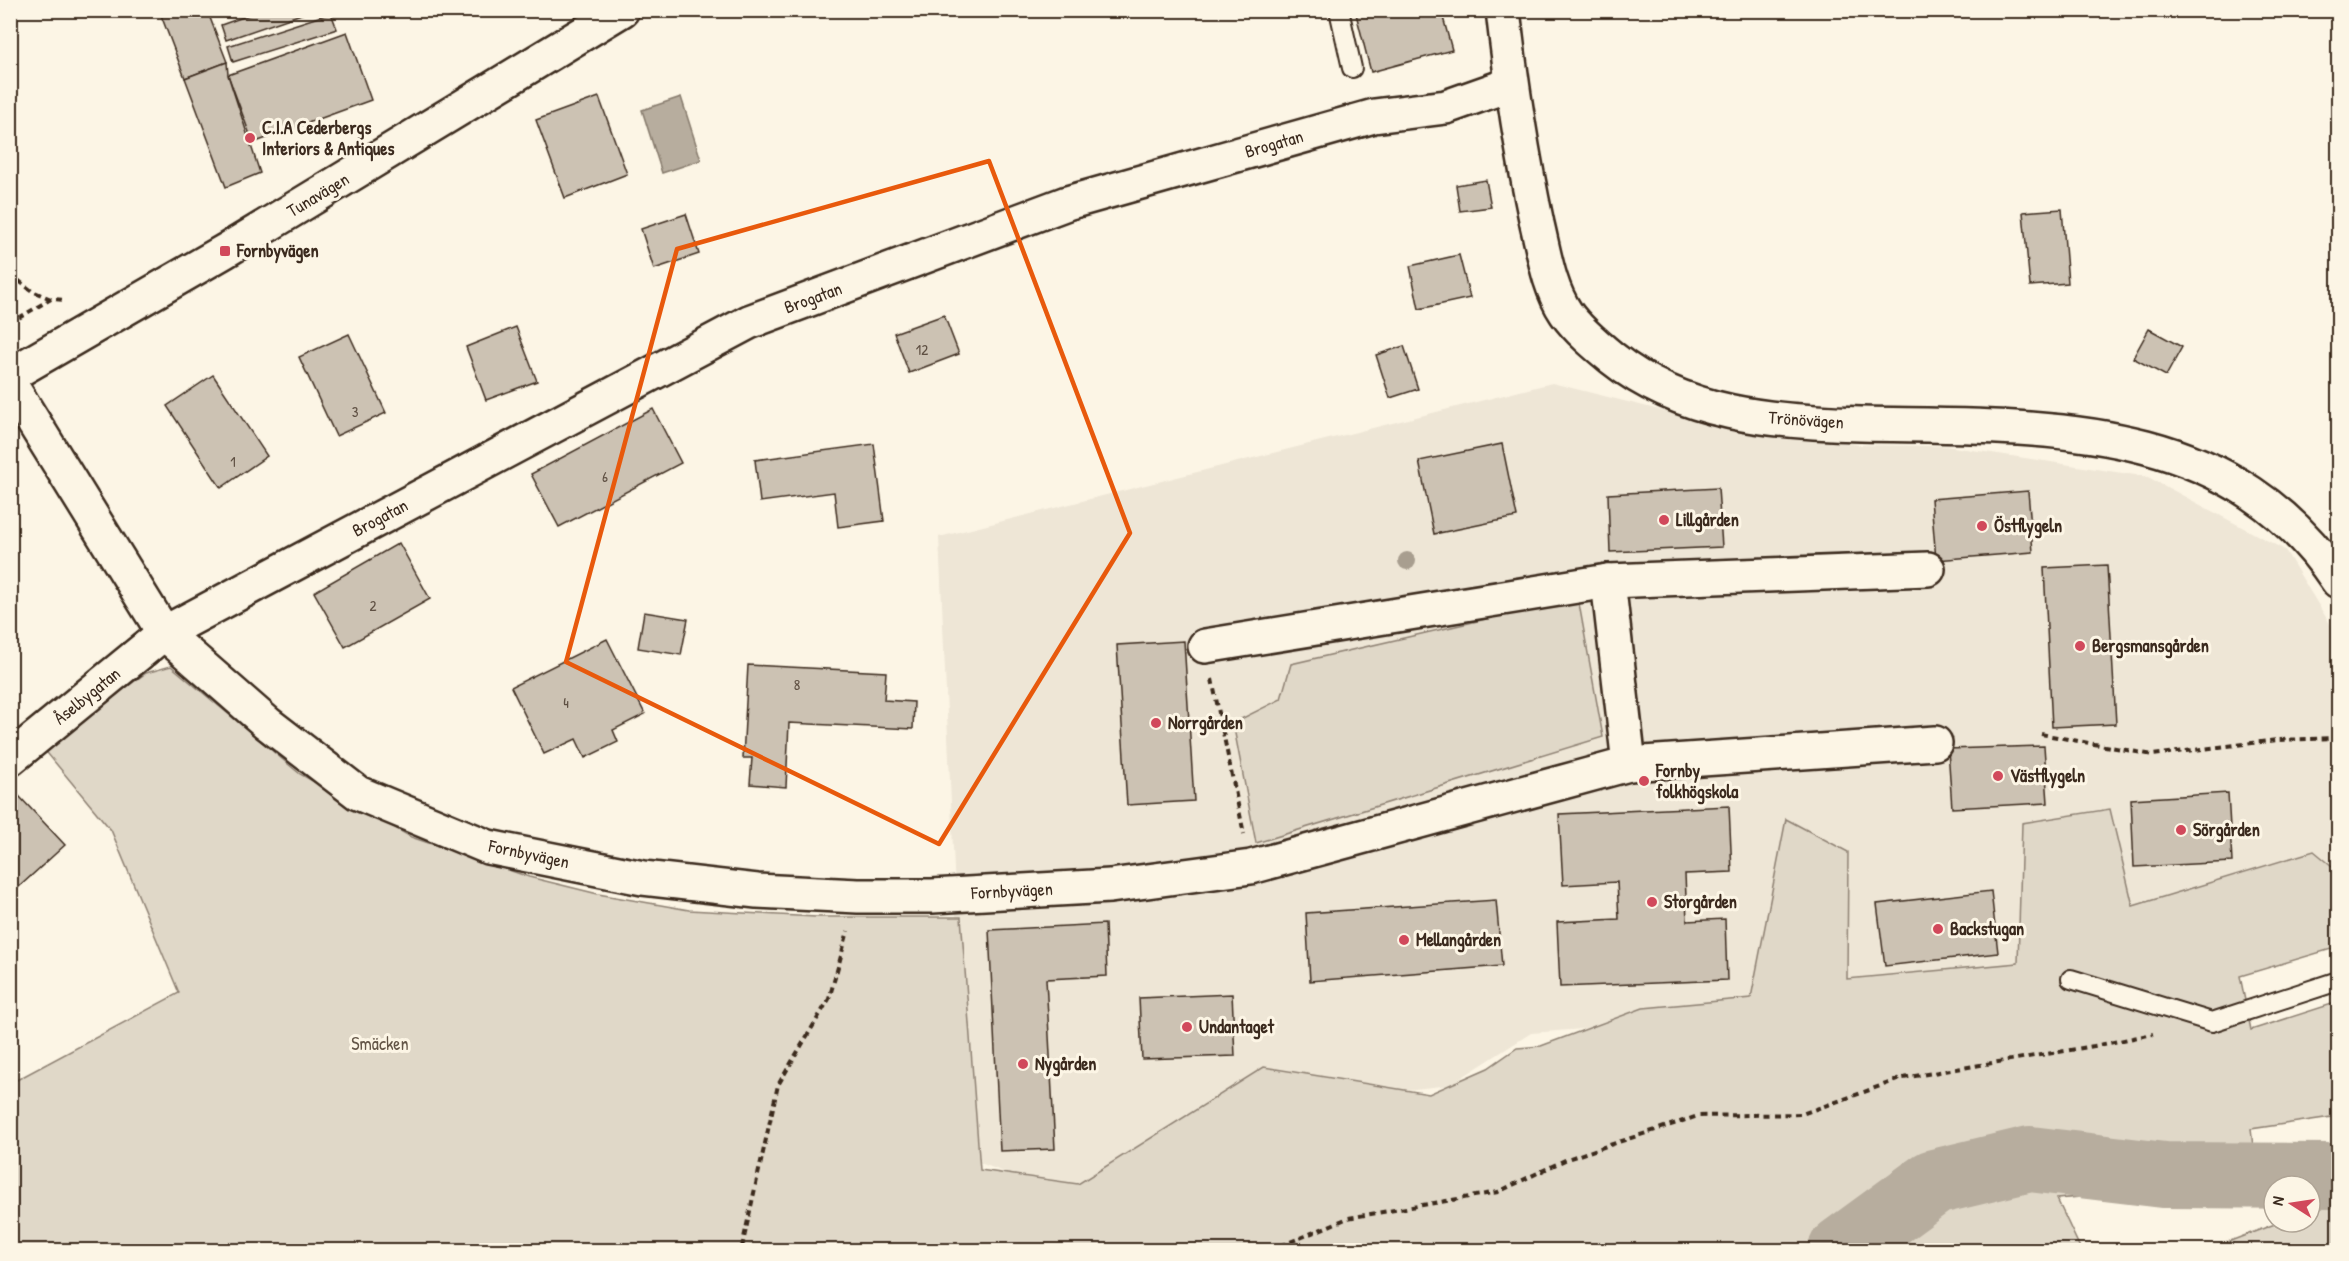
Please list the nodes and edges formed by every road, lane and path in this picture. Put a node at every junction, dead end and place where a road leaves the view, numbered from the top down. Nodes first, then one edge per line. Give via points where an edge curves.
1 (622, 10) edge
2 (1338, 10) edge
3 (1503, 10) edge
4 (1352, 68) dead end
5 (1511, 84) junction
6 (10, 274) edge
7 (51, 299) dead end
8 (10, 375) edge
9 (10, 384) edge
10 (1928, 569) dead end
11 (1608, 581) junction
12 (2338, 581) edge
13 (164, 633) junction
14 (1205, 646) joint
15 (2041, 734) dead end
16 (2338, 738) edge
17 (1935, 743) dead end
18 (10, 759) edge
19 (1629, 764) junction
20 (1251, 867) junction
21 (858, 896) junction
22 (2071, 980) dead end
23 (2338, 981) edge
24 (2158, 1033) dead end
25 (742, 1249) edge
26 (776, 1250) edge
27 (831, 1251) edge
28 (1271, 1251) edge

1 - 8 street, Tunavägen via 225,251
2 - 4 lane
3 - 5 street, Trönövägen
5 - 12 street, Trönövägen via 1548,272 1566,313 1593,342 1659,389 1737,414 1790,421 2040,428 2100,435 2171,454 2249,490 2304,538
5 - 13 street, Brogatan via 1446,107 1374,116 1067,203 748,322
6 - 7 path via 32,291
9 - 13 street, Fornbyvägen
10 - 11 street
11 - 14 street
11 - 19 street
13 - 18 street, Åselbygatan
13 - 21 street, Fornbyvägen via 267,723 358,793 488,847 643,878 756,891
14 - 20 path
15 - 16 path via 2153,755 2278,740
17 - 19 street, Fornbyvägen
19 - 20 street, Fornbyvägen
20 - 21 street, Fornbyvägen via 1110,886
21 - 25 path via 829,999 778,1085
22 - 23 lane via 2212,1022
24 - 28 path via 1903,1078 1802,1114 1698,1116 1567,1159 1498,1192 1348,1218
25 - 26 path
26 - 27 path

